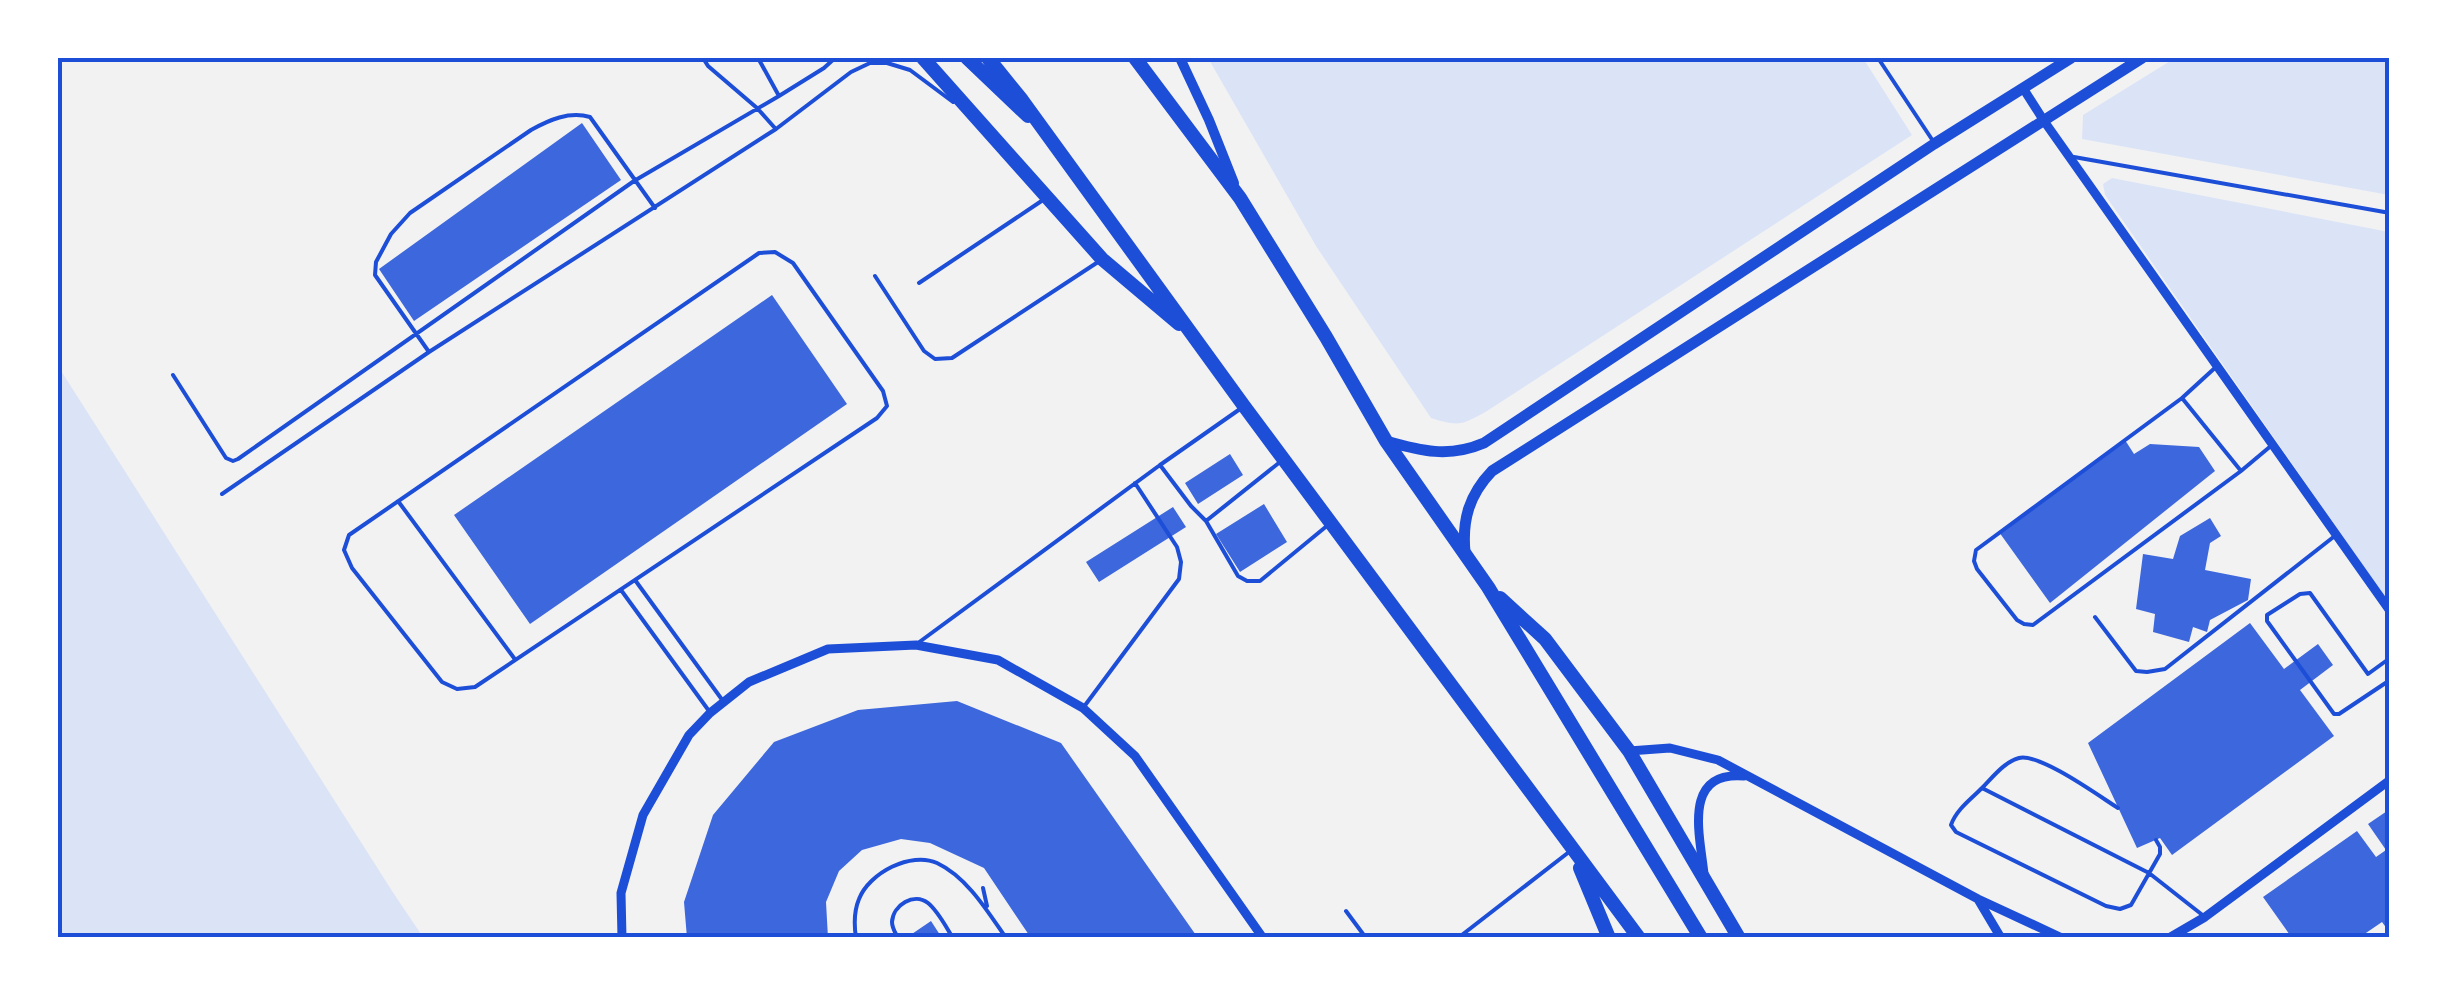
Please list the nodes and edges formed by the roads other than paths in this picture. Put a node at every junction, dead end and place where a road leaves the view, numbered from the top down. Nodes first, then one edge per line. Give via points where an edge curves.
1 (703, 58) edge
2 (758, 58) edge
3 (836, 58) edge
4 (924, 58) edge
5 (967, 58) edge
6 (988, 58) edge
7 (1135, 58) edge
8 (1180, 58) edge
9 (1878, 58) edge
10 (2071, 58) edge
11 (2142, 58) edge
12 (2023, 88) junction
13 (778, 96) junction
14 (757, 108) junction
15 (2044, 121) junction
16 (984, 127) junction
17 (1042, 128) junction
18 (776, 129) junction
19 (1934, 144) junction
20 (2068, 156) junction
21 (634, 181) junction
22 (1047, 198) junction
23 (1240, 198) junction
24 (655, 208) junction
25 (2390, 212) edge
26 (1102, 258) junction
27 (875, 276) dead end
28 (918, 283) dead end
29 (415, 334) junction
30 (1198, 340) junction
31 (430, 352) junction
32 (2217, 366) junction
33 (173, 375) dead end
34 (2182, 398) junction
35 (1244, 406) junction
36 (1386, 441) junction
37 (2272, 445) junction
38 (1285, 458) junction
39 (1160, 465) junction
40 (2240, 471) junction
41 (1135, 483) junction
42 (222, 494) dead end
43 (398, 501) junction
44 (1206, 521) junction
45 (1331, 522) junction
46 (2336, 535) junction
47 (1466, 556) junction
48 (636, 580) junction
49 (1488, 587) junction
50 (621, 590) junction
51 (2390, 611) edge
52 (2095, 616) dead end
53 (916, 645) junction
54 (2390, 658) edge
55 (516, 660) junction
56 (2390, 680) edge
57 (722, 701) junction
58 (1084, 708) junction
59 (710, 712) junction
60 (1629, 750) junction
61 (1756, 780) junction
62 (2390, 780) edge
63 (1982, 788) junction
64 (2118, 808) dead end
65 (2156, 840) dead end
66 (1572, 849) junction
67 (941, 856) dead end
68 (935, 862) junction
69 (2149, 873) junction
70 (1704, 882) junction
71 (983, 888) dead end
72 (1978, 898) junction
73 (988, 911) junction
74 (1346, 911) dead end
75 (2205, 917) junction
76 (622, 938) edge
77 (856, 938) edge
78 (898, 938) edge
79 (952, 938) edge
80 (1006, 938) edge
81 (1263, 938) edge
82 (1366, 938) edge
83 (1458, 938) edge
84 (1609, 938) edge
85 (1639, 938) edge
86 (1702, 938) edge
87 (1739, 938) edge
88 (2001, 938) edge
89 (2062, 938) edge
90 (2170, 938) edge

1 - 14 lane
2 - 13 lane
3 - 13 lane
4 - 16 highway
5 - 17 highway
6 - 17 highway
7 - 23 highway
8 - 23 street
9 - 19 lane
10 - 12 main road
11 - 15 main road
12 - 15 street
12 - 19 main road
13 - 14 lane
14 - 18 lane
14 - 21 lane
15 - 20 street
15 - 47 main road via 1492,471 1468,506
16 - 18 lane via 910,70 870,63
16 - 22 highway
17 - 30 highway
18 - 24 lane
19 - 36 main road via 1484,444 1446,454
20 - 25 lane
20 - 32 street
21 - 24 lane
21 - 29 lane
21 - 29 lane via 590,117 579,114 531,130 410,212 391,234 375,275
22 - 26 highway
22 - 28 lane
23 - 36 highway
24 - 31 lane
26 - 27 lane via 952,358 934,359 924,351
26 - 30 highway
29 - 31 lane
29 - 33 lane via 238,459 226,458
30 - 35 highway
31 - 42 lane
32 - 34 lane
32 - 37 street
34 - 40 lane
34 - 40 lane via 1976,550 1978,569 2017,620 2034,625
35 - 38 highway
35 - 39 lane
36 - 47 highway
37 - 40 lane
37 - 46 street
38 - 44 lane
38 - 45 highway
39 - 41 lane
39 - 44 lane
41 - 53 lane
41 - 58 lane via 1177,547 1179,579
43 - 48 lane via 760,253 775,252 793,263 884,391 886,406
43 - 55 lane
43 - 55 lane via 348,536 344,550 352,568 442,682 475,687
44 - 45 lane via 1247,581 1260,581
45 - 66 highway
46 - 51 street
46 - 52 lane via 2166,670 2136,670
47 - 49 highway
48 - 50 lane
48 - 57 lane
49 - 60 highway via 1545,638
49 - 86 highway
50 - 55 lane
50 - 59 lane
53 - 57 street via 828,650
53 - 58 street via 998,660
54 - 56 lane via 2368,674 2310,593 2266,615 2334,714
57 - 59 street
58 - 81 street via 1135,756
59 - 76 street via 689,735 643,816 620,893
60 - 61 street via 1670,748 1718,760
60 - 70 highway
61 - 70 street via 1727,776 1704,790 1697,821
61 - 72 street
62 - 75 street
63 - 64 lane via 2005,766 2026,758
63 - 69 lane
63 - 69 lane via 1953,817 1956,832 2120,909 2131,905
65 - 69 lane via 2160,854
66 - 83 lane
66 - 84 highway
66 - 85 highway
67 - 68 lane
68 - 73 lane
68 - 77 lane via 909,860 878,874 860,897
69 - 75 lane
70 - 87 highway
71 - 73 lane
72 - 88 street
72 - 89 street
73 - 80 lane
74 - 82 lane
75 - 90 street
78 - 79 lane via 892,924 896,909 916,898 928,902

